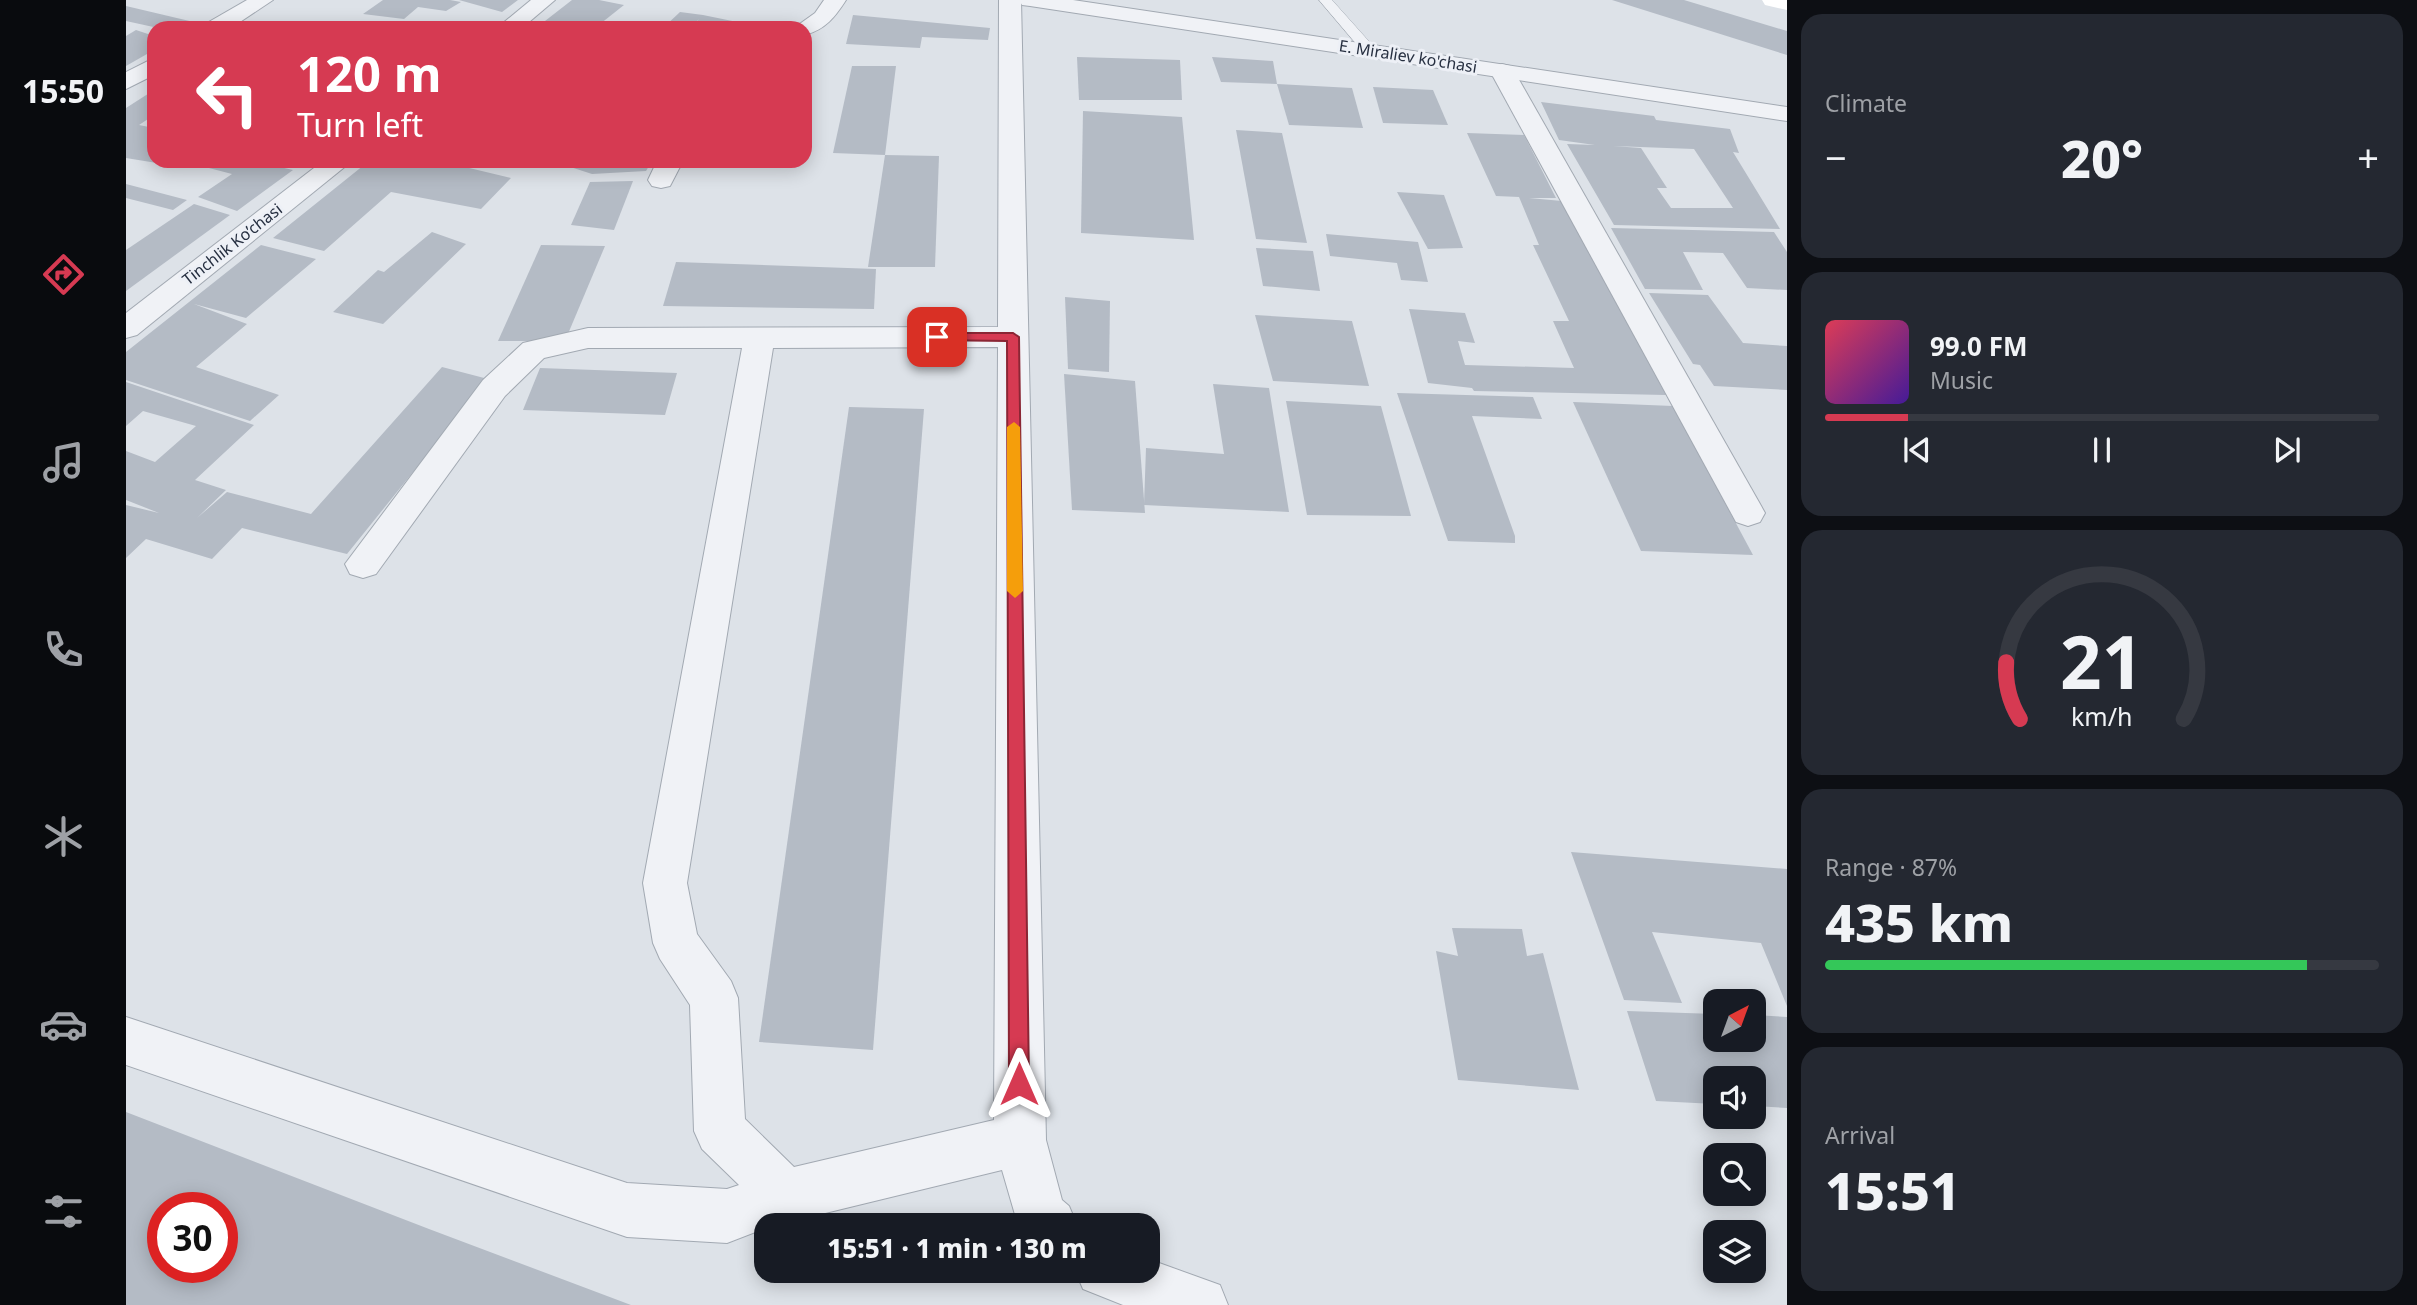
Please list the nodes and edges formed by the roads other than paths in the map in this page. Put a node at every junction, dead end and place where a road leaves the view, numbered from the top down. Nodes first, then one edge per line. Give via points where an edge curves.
1 (261, 0) edge
2 (544, 0) edge
3 (835, 0) edge
4 (1010, 0) edge
5 (1030, 0) edge
6 (1325, 0) edge
7 (1773, 0) edge
8 (1787, 4) edge
9 (226, 21) edge
10 (517, 21) edge
11 (812, 24) edge
12 (1368, 50) junction
13 (147, 69) edge
14 (1502, 71) junction
15 (126, 82) edge
16 (1787, 114) edge
17 (330, 168) edge
18 (126, 328) edge
19 (1013, 337) junction
20 (759, 338) junction
21 (1748, 513) dead end
22 (363, 564) dead end
23 (126, 1041) edge
24 (1020, 1140) junction
25 (786, 1195) junction
26 (1039, 1213) edge
27 (1138, 1283) edge
28 (1200, 1305) edge

1 - 9 street
2 - 10 street
3 - 11 street via 823,18
4 - 19 street
5 - 12 street, E. Miraliev ko'chasi
6 - 12 lane
7 - 8 main road
12 - 14 street, E. Miraliev ko'chasi
13 - 15 street
14 - 16 street, E. Miraliev ko'chasi
14 - 21 street
17 - 18 street, Tinchlik Ko’chasi
19 - 20 street
19 - 24 street
20 - 22 street via 588,338 534,350 494,388
20 - 25 street via 665,883 676,943 714,998 720,1131
23 - 25 street via 627,1210 727,1216
24 - 25 street
24 - 26 street
27 - 28 street

